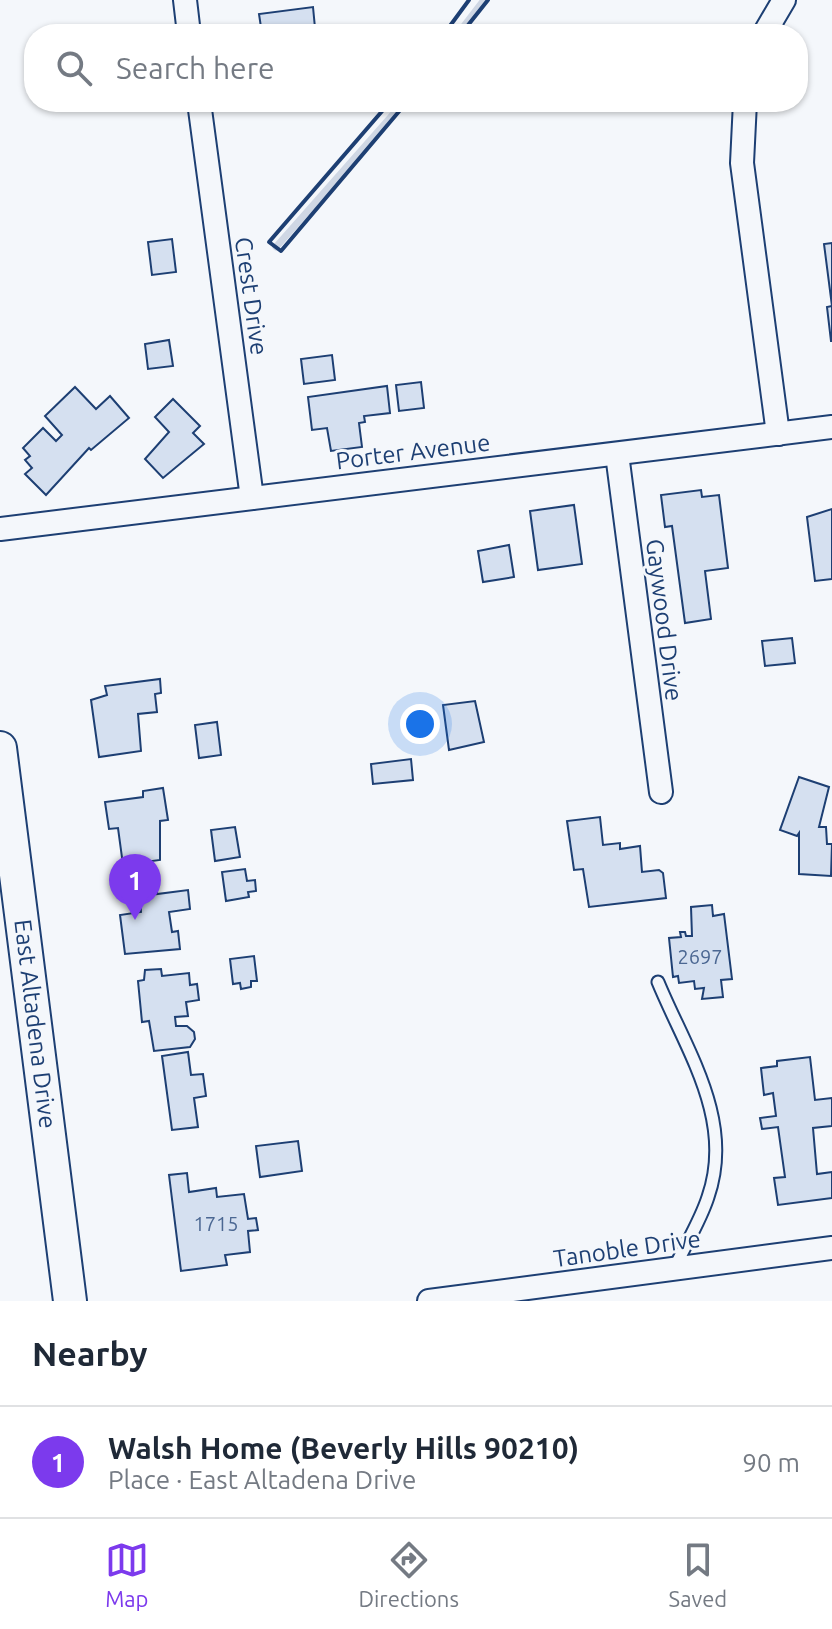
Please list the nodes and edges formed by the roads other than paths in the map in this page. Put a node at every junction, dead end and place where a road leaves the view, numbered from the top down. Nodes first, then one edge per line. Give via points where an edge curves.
1 (185, 0) edge
2 (784, 0) edge
3 (188, 24) edge
4 (770, 24) edge
5 (200, 112) edge
6 (745, 112) edge
7 (832, 427) edge
8 (778, 434) junction
9 (617, 454) junction
10 (252, 498) junction
11 (0, 529) edge
12 (0, 748) edge
13 (661, 792) dead end
14 (658, 982) dead end
15 (832, 1248) edge
16 (674, 1269) junction
17 (560, 1293) edge
18 (70, 1301) edge
19 (429, 1301) edge

1 - 3 street
2 - 4 street
5 - 10 street, Crest Drive
6 - 8 street via 742,163
7 - 8 street, Porter Avenue
8 - 9 street, Porter Avenue
9 - 10 street, Porter Avenue
9 - 13 street, Gaywood Drive
10 - 11 street, Porter Avenue
12 - 18 main road, East Altadena Drive
14 - 16 lane via 706,1089 716,1141 709,1196
15 - 16 street, Tanoble Drive
16 - 17 street, Tanoble Drive
17 - 19 street, Tanoble Drive

